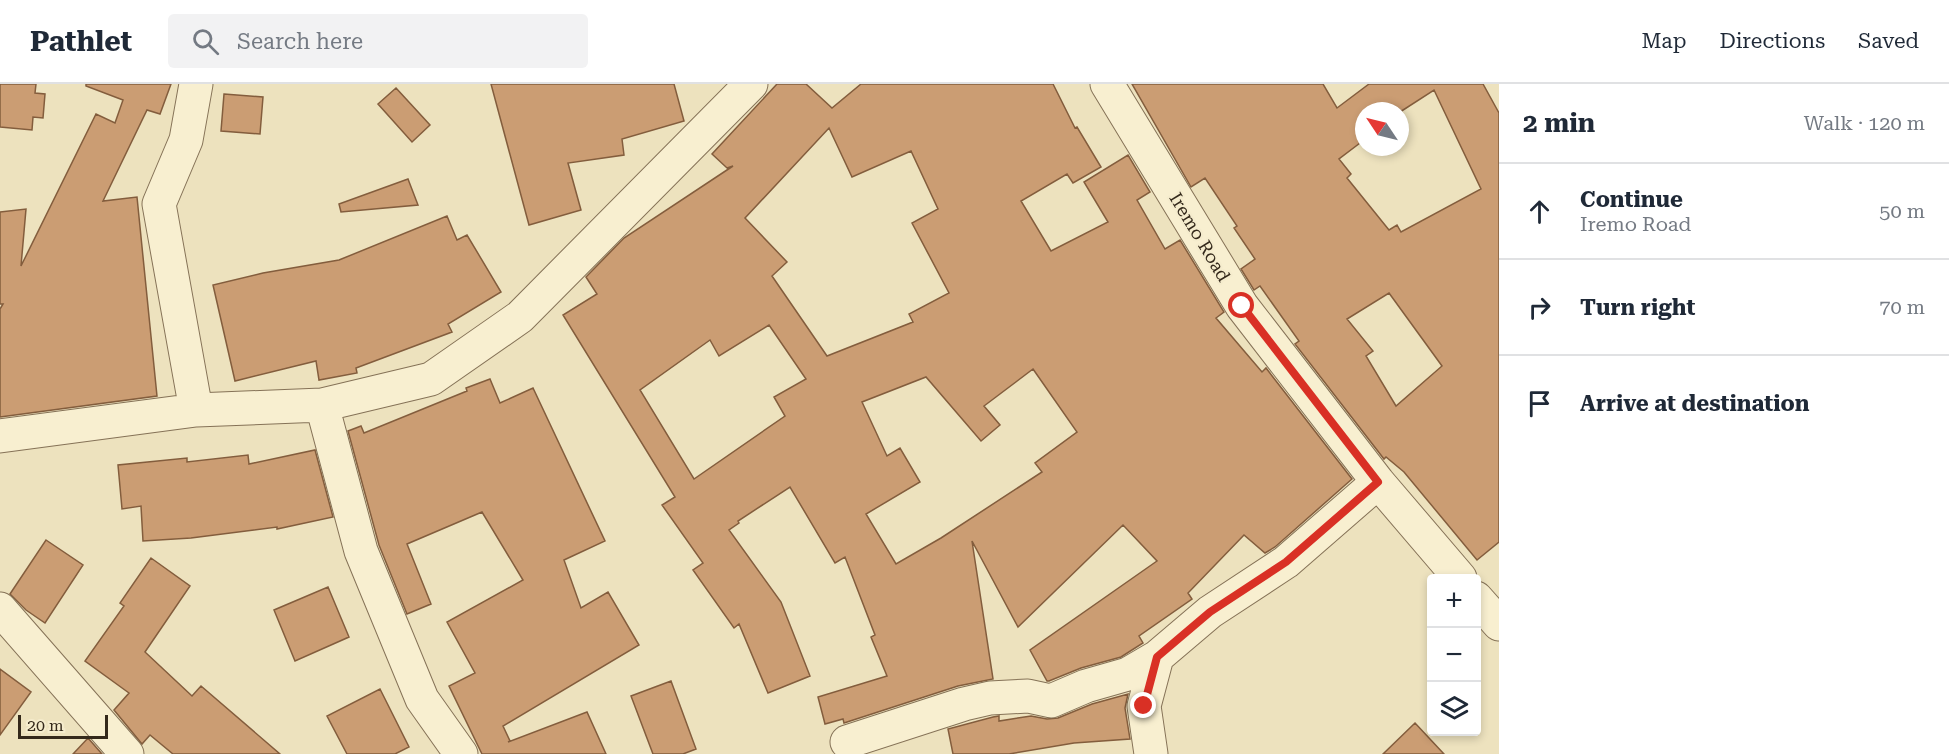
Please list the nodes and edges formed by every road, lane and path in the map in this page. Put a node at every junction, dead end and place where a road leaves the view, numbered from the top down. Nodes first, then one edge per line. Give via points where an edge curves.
1 (196, 84) edge
2 (751, 84) edge
3 (1107, 84) edge
4 (322, 405) junction
5 (196, 410) junction
6 (0, 435) edge
7 (1378, 482) junction
8 (1456, 574) edge
9 (1481, 604) edge
10 (0, 609) edge
11 (1499, 624) edge
12 (1157, 657) junction
13 (847, 742) dead end
14 (127, 754) edge
15 (461, 754) edge
16 (1151, 754) edge

1 - 5 street via 186,140 159,204
2 - 4 street via 520,317 431,379
3 - 7 street, Iremo Road via 1242,306
4 - 5 street
4 - 15 street via 361,551 423,699
5 - 6 street
7 - 8 street, Iremo Road
7 - 12 street via 1286,562 1210,612
9 - 11 street
10 - 14 street
12 - 13 street via 1128,674 1051,701 1028,696 990,698
12 - 16 street via 1144,706

